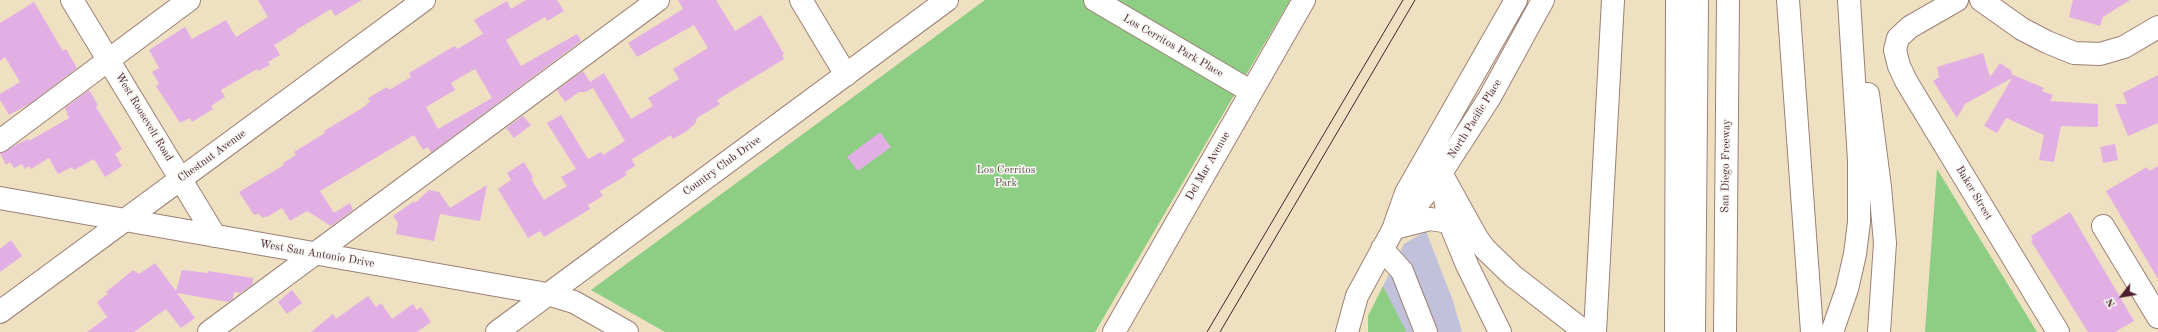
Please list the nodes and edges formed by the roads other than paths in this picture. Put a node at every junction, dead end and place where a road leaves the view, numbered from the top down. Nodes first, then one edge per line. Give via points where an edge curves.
1 (72, 0) edge
2 (189, 0) edge
3 (424, 0) edge
4 (658, 0) edge
5 (801, 0) edge
6 (947, 0) edge
7 (1095, 0) edge
8 (1304, 0) edge
9 (1516, 0) edge
10 (1543, 0) edge
11 (1613, 0) edge
12 (1677, 0) edge
13 (1697, 0) edge
14 (1707, 0) edge
15 (1728, 0) edge
16 (1788, 0) edge
17 (1849, 0) edge
18 (1856, 0) edge
19 (1957, 0) edge
20 (1981, 0) edge
21 (2158, 27) edge
22 (109, 59) junction
23 (846, 74) junction
24 (1250, 91) junction
25 (0, 141) edge
26 (1435, 143) junction
27 (1441, 173) junction
28 (181, 179) junction
29 (0, 198) edge
30 (127, 220) junction
31 (1459, 224) junction
32 (2103, 226) dead end
33 (1394, 228) junction
34 (215, 236) junction
35 (1382, 250) junction
36 (314, 253) junction
37 (547, 294) junction
38 (0, 312) edge
39 (2158, 317) edge
40 (209, 332) edge
41 (497, 332) edge
42 (627, 332) edge
43 (1114, 332) edge
44 (1347, 332) edge
45 (1426, 332) edge
46 (1500, 332) edge
47 (1585, 332) edge
48 (1595, 332) edge
49 (1676, 332) edge
50 (1694, 332) edge
51 (1706, 332) edge
52 (1725, 332) edge
53 (1812, 332) edge
54 (1832, 332) edge
55 (1879, 332) edge
56 (2058, 332) edge

1 - 22 main road, West Roosevelt Road
2 - 22 main road
3 - 28 main road, Chestnut Avenue
4 - 36 main road
5 - 23 main road
6 - 23 main road, Country Club Drive
7 - 24 main road, Los Cerritos Park Place
8 - 24 main road, Del Mar Avenue
9 - 26 main road, North Pacific Place
10 - 27 main road, North Pacific Place via 1490,97
11 - 48 main road
12 - 49 main road
13 - 50 main road
14 - 51 main road
15 - 52 main road, San Diego Freeway
16 - 53 main road
17 - 54 main road via 1860,182 1859,222 1852,268
18 - 55 main road via 1880,180 1884,236 1884,288
19 - 56 main road, Baker Street via 1910,27 1898,38 1895,50 1899,66
20 - 21 main road via 2022,29 2074,53 2100,54 2124,47
22 - 25 main road
22 - 28 main road, West Roosevelt Road
23 - 37 main road, Country Club Drive
24 - 43 main road, Del Mar Avenue
26 - 27 main road
26 - 33 main road, North Pacific Place via 1406,193
27 - 31 main road
27 - 33 main road, North Pacific Place via 1420,201
28 - 30 main road, Chestnut Avenue
28 - 34 main road, West Roosevelt Road
29 - 30 main road, West San Antonio Drive
30 - 34 main road, West San Antonio Drive
30 - 38 main road, Chestnut Avenue
31 - 33 main road via 1430,219
31 - 46 main road via 1468,265
31 - 47 main road via 1477,238 1497,262
32 - 39 main road
33 - 35 main road, North Pacific Place
34 - 36 main road, West San Antonio Drive
35 - 44 main road, North Pacific Place via 1357,296
35 - 45 main road via 1402,271
36 - 37 main road, West San Antonio Drive
36 - 40 main road
37 - 41 main road, Country Club Drive
37 - 42 main road, West San Antonio Drive via 574,302

